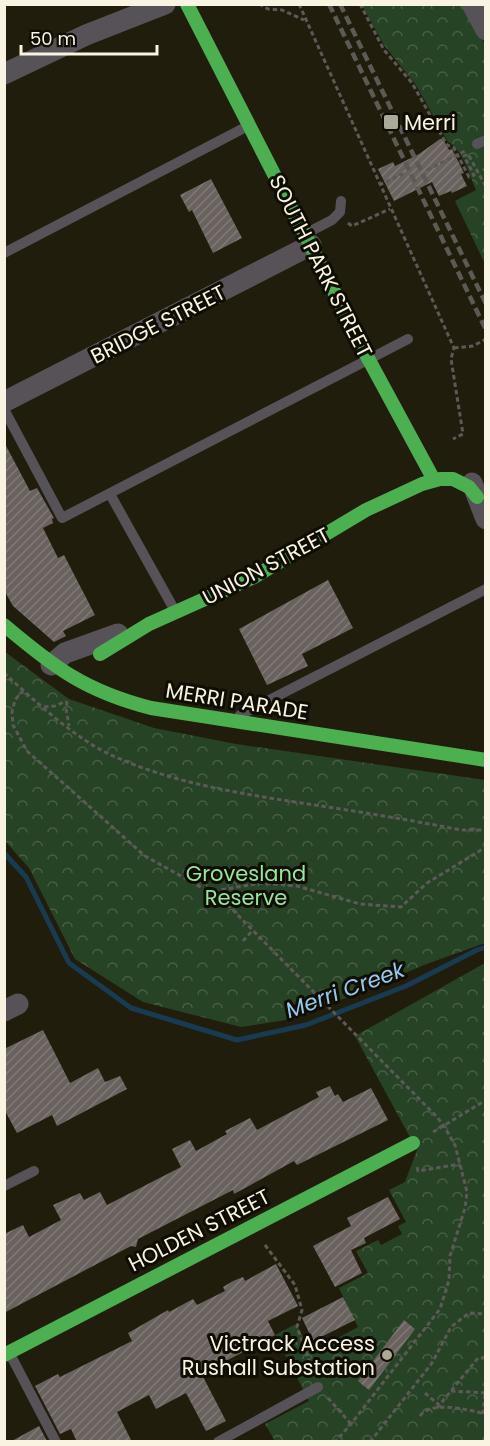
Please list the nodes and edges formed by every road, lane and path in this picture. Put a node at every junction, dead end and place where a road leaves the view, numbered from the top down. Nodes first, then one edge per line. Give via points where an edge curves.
1 (136, 4) edge
2 (165, 4) edge
3 (187, 4) edge
4 (260, 4) edge
5 (299, 4) edge
6 (360, 4) edge
7 (475, 6) edge
8 (306, 21) junction
9 (486, 30) edge
10 (86, 35) junction
11 (4, 74) edge
12 (248, 126) junction
13 (457, 154) junction
14 (427, 170) dead end
15 (405, 172) dead end
16 (379, 184) junction
17 (486, 186) edge
18 (341, 201) dead end
19 (390, 208) junction
20 (352, 226) dead end
21 (308, 240) junction
22 (4, 253) edge
23 (408, 339) dead end
24 (486, 339) edge
25 (454, 348) junction
26 (369, 360) junction
27 (4, 402) edge
28 (4, 409) edge
29 (453, 439) dead end
30 (431, 473) junction
31 (110, 494) junction
32 (386, 499) joint
33 (486, 519) edge
34 (486, 590) edge
35 (175, 611) junction
36 (4, 625) edge
37 (143, 626) junction
38 (100, 654) dead end
39 (51, 665) junction
40 (4, 673) edge
41 (24, 690) junction
42 (67, 701) dead end
43 (228, 721) junction
44 (69, 728) junction
45 (486, 760) edge
46 (486, 830) edge
47 (486, 847) edge
48 (214, 891) junction
49 (253, 931) junction
50 (243, 941) dead end
51 (486, 1100) edge
52 (444, 1126) junction
53 (413, 1143) joint
54 (460, 1164) junction
55 (34, 1170) dead end
56 (418, 1171) dead end
57 (4, 1186) edge
58 (251, 1227) junction
59 (486, 1314) edge
60 (7, 1354) edge
61 (486, 1358) edge
62 (486, 1383) edge
63 (318, 1387) junction
64 (451, 1390) junction
65 (485, 1393) edge
66 (425, 1394) dead end
67 (438, 1407) junction
68 (484, 1414) edge
69 (420, 1416) dead end
70 (351, 1424) junction
71 (56, 1442) edge
72 (218, 1442) edge
73 (335, 1442) edge
74 (370, 1442) edge

1 - 10 street
2 - 10 street
3 - 12 street, SOUTH PARK STREET
4 - 8 path
5 - 8 path
6 - 13 path via 384,50 412,83 447,145
7 - 9 street
8 - 16 path
10 - 11 street
12 - 21 street, SOUTH PARK STREET
12 - 22 lane
13 - 14 path
13 - 17 path via 469,177 474,175 464,156 468,154
15 - 16 path
16 - 19 path
18 - 21 lane, BRIDGE STREET via 340,212
19 - 20 path
19 - 25 path
21 - 26 street, SOUTH PARK STREET
21 - 27 street, BRIDGE STREET
23 - 26 lane
24 - 25 path
25 - 29 path via 451,359 463,434
26 - 30 street, SOUTH PARK STREET
26 - 31 lane
28 - 31 lane via 62,518
30 - 32 street, UNION STREET via 411,474
30 - 33 street via 440,465 460,471 470,480
31 - 35 lane
32 - 35 street, UNION STREET via 251,579
34 - 43 lane
35 - 37 street, UNION STREET
36 - 39 street, MERRI PARADE
37 - 38 street, UNION STREET
37 - 39 street, UNION STREET via 65,653
39 - 43 street, MERRI PARADE via 87,687 121,701
40 - 41 path
41 - 44 path
41 - 48 path via 15,700 12,712 13,725 27,751 145,856
42 - 44 path
43 - 45 street, MERRI PARADE
44 - 46 path via 109,754 216,788 461,830
47 - 48 path via 427,883 401,907 360,904 297,886 262,883
48 - 49 path
49 - 50 path
49 - 52 path
51 - 52 path
52 - 53 path
52 - 54 path
53 - 58 street, HOLDEN STREET
54 - 56 path
54 - 70 path via 466,1200 440,1309
55 - 57 lane
58 - 60 street, HOLDEN STREET
58 - 63 path via 295,1285 302,1310 297,1327
59 - 74 path via 469,1313 451,1327 432,1363
60 - 71 lane
61 - 64 path via 478,1358
62 - 65 path
63 - 70 path
63 - 72 lane
64 - 65 path
64 - 67 path
65 - 68 path
66 - 67 path
67 - 68 path
67 - 69 path
70 - 73 path

